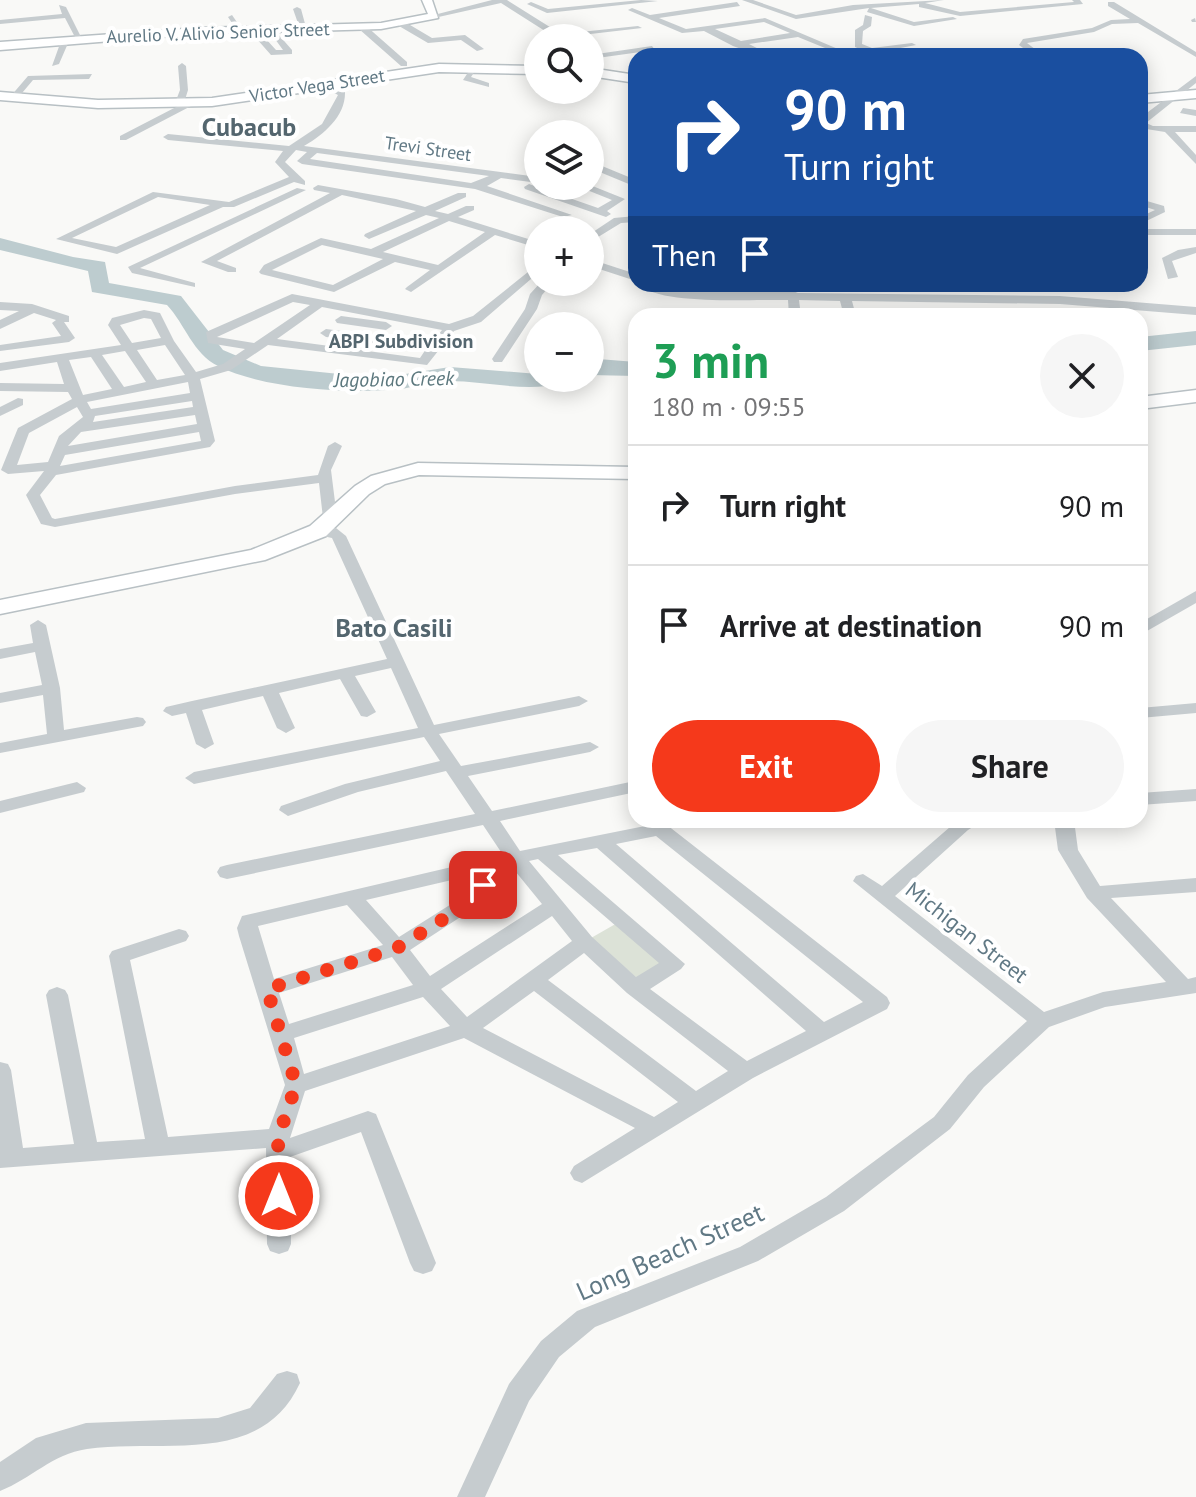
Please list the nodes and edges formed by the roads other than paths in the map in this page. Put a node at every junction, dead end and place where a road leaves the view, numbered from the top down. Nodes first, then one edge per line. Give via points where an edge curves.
1 (427, 0) edge
2 (571, 0) edge
3 (653, 0) edge
4 (701, 0) edge
5 (727, 0) edge
6 (836, 0) edge
7 (940, 0) edge
8 (1076, 0) edge
9 (785, 1) edge
10 (742, 2) edge
11 (914, 2) edge
12 (769, 3) dead end
13 (1111, 4) dead end
14 (667, 5) junction
15 (61, 6) dead end
16 (859, 6) junction
17 (1023, 8) junction
18 (297, 9) dead end
19 (756, 11) junction
20 (66, 16) junction
21 (434, 16) junction
22 (232, 17) dead end
23 (646, 17) junction
24 (868, 17) dead end
25 (953, 19) junction
26 (765, 20) junction
27 (1139, 21) junction
28 (0, 22) edge
29 (963, 22) dead end
30 (402, 24) junction
31 (538, 24) edge
32 (664, 24) junction
33 (28, 27) dead end
34 (362, 27) junction
35 (783, 27) junction
36 (271, 28) junction
37 (638, 28) dead end
38 (704, 28) junction
39 (0, 29) edge
40 (246, 29) junction
41 (304, 29) junction
42 (604, 32) edge
43 (800, 34) junction
44 (1071, 34) junction
45 (649, 35) dead end
46 (721, 36) junction
47 (80, 39) junction
48 (898, 39) dead end
49 (604, 40) edge
50 (65, 41) junction
51 (816, 42) junction
52 (736, 44) junction
53 (858, 45) junction
54 (912, 45) dead end
55 (0, 46) edge
56 (744, 48) edge
57 (778, 48) edge
58 (830, 48) edge
59 (865, 48) edge
60 (892, 48) edge
61 (1028, 48) edge
62 (480, 49) dead end
63 (628, 52) edge
64 (1196, 55) edge
65 (604, 56) edge
66 (628, 62) edge
67 (55, 64) dead end
68 (404, 64) dead end
69 (182, 66) dead end
70 (473, 68) junction
71 (604, 68) edge
72 (524, 70) edge
73 (604, 71) edge
74 (89, 76) dead end
75 (628, 77) edge
76 (1196, 79) edge
77 (486, 85) dead end
78 (330, 87) junction
79 (1196, 94) edge
80 (7, 97) edge
81 (1171, 98) junction
82 (1148, 99) edge
83 (185, 103) junction
84 (1183, 111) dead end
85 (1148, 116) edge
86 (1196, 116) edge
87 (1148, 128) edge
88 (1168, 129) junction
89 (1192, 129) edge
90 (168, 137) dead end
91 (123, 138) dead end
92 (293, 147) junction
93 (314, 149) junction
94 (1196, 161) edge
95 (604, 171) edge
96 (499, 175) junction
97 (611, 175) junction
98 (604, 178) edge
99 (360, 180) dead end
100 (524, 181) edge
101 (628, 181) edge
102 (299, 183) junction
103 (388, 184) dead end
104 (477, 186) junction
105 (524, 189) edge
106 (340, 192) junction
107 (604, 194) edge
108 (462, 195) dead end
109 (511, 195) junction
110 (408, 196) dead end
111 (368, 197) junction
112 (568, 200) edge
113 (396, 202) junction
114 (221, 204) junction
115 (1148, 204) edge
116 (470, 208) dead end
117 (425, 210) junction
118 (489, 215) dead end
119 (567, 215) dead end
120 (446, 217) junction
121 (1148, 217) edge
122 (628, 218) edge
123 (469, 223) junction
124 (604, 230) edge
125 (494, 231) junction
126 (1148, 232) edge
127 (1196, 232) edge
128 (524, 234) edge
129 (369, 236) dead end
130 (515, 238) junction
131 (524, 241) edge
132 (1196, 250) edge
133 (372, 253) junction
134 (392, 259) junction
135 (604, 267) edge
136 (439, 269) junction
137 (232, 270) dead end
138 (628, 275) edge
139 (1172, 277) dead end
140 (524, 279) edge
141 (191, 285) dead end
142 (411, 289) dead end
143 (664, 292) edge
144 (892, 292) edge
145 (943, 292) edge
146 (793, 294) junction
147 (535, 296) edge
148 (845, 296) junction
149 (1053, 300) junction
150 (321, 303) junction
151 (0, 306) edge
152 (32, 308) junction
153 (794, 308) edge
154 (848, 308) edge
155 (1054, 308) edge
156 (356, 309) junction
157 (1196, 311) edge
158 (341, 320) junction
159 (234, 323) junction
160 (0, 325) edge
161 (418, 330) junction
162 (282, 331) junction
163 (447, 331) junction
164 (326, 333) junction
165 (168, 341) junction
166 (262, 344) junction
167 (409, 344) junction
168 (309, 347) junction
169 (436, 347) junction
170 (128, 348) junction
171 (1, 349) edge
172 (95, 353) junction
173 (498, 359) dead end
174 (397, 360) junction
175 (63, 366) junction
176 (0, 367) edge
177 (36, 372) dead end
178 (193, 377) junction
179 (154, 385) junction
180 (0, 387) edge
181 (120, 391) junction
182 (1196, 396) edge
183 (80, 400) junction
184 (18, 402) dead end
185 (1148, 402) edge
186 (198, 403) junction
187 (0, 412) edge
188 (203, 427) junction
189 (80, 428) junction
190 (335, 446) dead end
191 (54, 463) junction
192 (628, 473) edge
193 (325, 478) junction
194 (324, 525) junction
195 (1196, 596) edge
196 (0, 607) edge
197 (38, 625) dead end
198 (1148, 625) edge
199 (41, 646) junction
200 (0, 654) edge
201 (395, 662) junction
202 (345, 673) junction
203 (51, 688) junction
204 (269, 689) junction
205 (0, 698) edge
206 (579, 701) dead end
207 (192, 706) junction
208 (1196, 708) edge
209 (172, 711) dead end
210 (367, 712) dead end
211 (1148, 712) edge
212 (137, 722) dead end
213 (286, 728) dead end
214 (429, 732) junction
215 (56, 737) junction
216 (205, 744) dead end
217 (590, 747) dead end
218 (0, 748) edge
219 (454, 768) junction
220 (194, 778) dead end
221 (77, 788) dead end
222 (628, 788) edge
223 (1196, 795) edge
224 (1148, 798) edge
225 (0, 807) edge
226 (288, 810) dead end
227 (486, 817) junction
228 (959, 828) edge
229 (1065, 828) edge
230 (599, 839) junction
231 (542, 852) junction
232 (515, 858) junction
233 (476, 867) junction
234 (227, 872) dead end
235 (863, 881) dead end
236 (1196, 885) edge
237 (1094, 893) junction
238 (883, 896) junction
239 (352, 897) junction
240 (553, 906) junction
241 (179, 936) dead end
242 (585, 942) junction
243 (397, 948) junction
244 (533, 979) junction
245 (1189, 985) edge
246 (427, 988) junction
247 (635, 988) junction
248 (267, 989) junction
249 (57, 995) dead end
250 (1041, 1021) junction
251 (466, 1029) junction
252 (823, 1033) junction
253 (282, 1034) junction
254 (0, 1070) edge
255 (745, 1072) junction
256 (296, 1085) junction
257 (695, 1103) junction
258 (655, 1128) junction
259 (278, 1145) junction
260 (158, 1146) junction
261 (88, 1154) junction
262 (6, 1158) edge
263 (582, 1173) dead end
264 (279, 1244) dead end
265 (423, 1263) dead end
266 (287, 1383) dead end
267 (0, 1478) edge
268 (471, 1497) edge

1 - 21 street
2 - 3 street via 531,4 547,11
3 - 14 street
4 - 14 street
5 - 10 street
6 - 16 street
7 - 11 street
8 - 17 street via 1079,4
9 - 12 street
10 - 16 street via 796,17
10 - 19 street
10 - 23 street
11 - 16 street
11 - 17 street via 956,14
11 - 25 street
13 - 27 street
14 - 23 street via 632,10
15 - 20 street
16 - 25 street via 914,24
17 - 44 street via 1039,24
18 - 41 street
19 - 26 street via 771,17
19 - 32 street
20 - 28 street
20 - 47 street
21 - 30 street, Aurelio V. Alivio Senior Street
21 - 31 street via 502,0
22 - 40 street
23 - 32 street
24 - 53 street via 867,26 859,30
25 - 29 street
26 - 35 street
26 - 38 street
27 - 44 street via 1111,22
27 - 64 street
30 - 34 street, Aurelio V. Alivio Senior Street
30 - 62 street via 431,41 462,37
32 - 38 street via 685,31
33 - 39 street
34 - 41 street, Aurelio V. Alivio Senior Street
34 - 68 street
35 - 43 street
35 - 46 street
36 - 40 street, Aurelio V. Alivio Senior Street
36 - 40 street via 289,52 275,54
36 - 41 street, Aurelio V. Alivio Senior Street
37 - 42 street
38 - 46 street
40 - 47 street, Aurelio V. Alivio Senior Street
43 - 51 street
43 - 52 street
44 - 61 street via 1023,41
45 - 49 street
46 - 52 street
47 - 50 street, Aurelio V. Alivio Senior Street
48 - 53 street
50 - 55 street, Aurelio V. Alivio Senior Street
50 - 67 street
51 - 57 street
51 - 58 street
52 - 56 street
53 - 59 street
54 - 60 street
63 - 65 street
66 - 71 street
69 - 83 street
70 - 72 street, Victor Vega Street
70 - 77 street via 466,78
70 - 78 street, Victor Vega Street via 417,70
73 - 75 street
74 - 80 street via 31,78
76 - 81 street
78 - 83 street, Victor Vega Street
78 - 92 street via 341,91 337,109 321,130
79 - 81 street
80 - 83 street, Victor Vega Street
81 - 82 street
81 - 85 street
83 - 91 street
84 - 86 street
86 - 89 street
87 - 88 street
88 - 89 street
88 - 94 street
90 - 92 street, Trevi Street
92 - 93 street, Trevi Street
92 - 102 street via 280,162
93 - 96 street, Trevi Street
93 - 104 street via 302,161
95 - 97 street
96 - 100 street, Trevi Street
96 - 104 street
97 - 98 street
97 - 101 street
99 - 106 street
102 - 106 street via 320,183 318,188
102 - 114 street
102 - 141 street via 134,267
103 - 111 street
104 - 109 street
105 - 109 street
106 - 111 street
106 - 137 street via 207,262
107 - 112 street, Trevi Street via 620,199 603,213
108 - 117 street
109 - 119 street
110 - 113 street
111 - 113 street
113 - 117 street
114 - 114 street via 117,251 61,239 157,194
115 - 121 street via 1160,208
116 - 120 street
117 - 120 street
117 - 129 street
118 - 123 street
120 - 123 street
120 - 133 street
122 - 124 street
123 - 125 street
125 - 130 street
125 - 136 street
126 - 127 street
128 - 130 street
130 - 131 street
132 - 139 street via 1166,260
133 - 134 street
133 - 134 street via 321,241 265,272 334,289
134 - 136 street
135 - 138 street
136 - 142 street
140 - 163 street via 477,319
143 - 146 street via 759,302
144 - 148 street
145 - 149 street
146 - 148 street
146 - 153 street
147 - 173 street
148 - 154 street
149 - 155 street
149 - 157 street
150 - 156 street
150 - 159 street via 292,298
150 - 162 street
151 - 152 street
152 - 160 street
152 - 171 street via 65,319 58,323 69,338
156 - 158 street
156 - 163 street
158 - 161 street
158 - 164 street
159 - 162 street
159 - 166 street via 210,336 212,340
161 - 163 street
161 - 167 street
162 - 166 street
163 - 169 street
164 - 167 street
164 - 168 street
165 - 170 street
165 - 170 street via 156,316 128,316 114,325
165 - 178 street
166 - 168 street
166 - 178 street via 232,364
167 - 169 street
167 - 174 street
168 - 174 street
169 - 174 street via 423,362
170 - 172 street
170 - 179 street
172 - 175 street
172 - 181 street
175 - 176 street
175 - 177 street
175 - 183 street
178 - 179 street
178 - 186 street
179 - 181 street
180 - 183 street
181 - 183 street
182 - 185 street
183 - 186 street
183 - 189 street via 90,418
183 - 191 street via 23,431 8,470
184 - 187 street
186 - 188 street
186 - 189 street
188 - 191 street
188 - 191 street via 208,441 199,446
189 - 191 street via 64,439
190 - 193 street
191 - 193 street via 33,495 46,521 55,523
192 - 194 street via 418,469 378,480
193 - 194 street
194 - 196 street via 257,555
194 - 201 street via 338,536
195 - 198 street
197 - 199 street
199 - 200 street
199 - 203 street
201 - 202 street
201 - 214 street
202 - 204 street
202 - 210 street
203 - 205 street
203 - 215 street
204 - 207 street
204 - 213 street
206 - 214 street
207 - 209 street
207 - 216 street
208 - 211 street
212 - 215 street
214 - 219 street
214 - 220 street
215 - 218 street
217 - 219 street
219 - 226 street via 352,788
219 - 227 street
221 - 225 street
222 - 227 street
223 - 224 street
227 - 232 street
227 - 234 street
228 - 238 street
229 - 237 street via 1068,850
230 - 231 street
230 - 252 street
230 - 252 street via 660,829 879,1003
231 - 232 street
231 - 247 street via 674,964
232 - 233 street
232 - 240 street
233 - 239 street
233 - 243 street via 481,894
235 - 238 street, Michigan Street
236 - 237 street
237 - 245 street
238 - 250 street, Michigan Street
239 - 243 street
239 - 248 street via 249,921
240 - 242 street
240 - 246 street
241 - 260 street via 119,956
242 - 244 street
242 - 247 street
243 - 246 street
243 - 248 street
244 - 251 street
244 - 257 street
245 - 250 street, Long Beach Street via 1103,1000
246 - 251 street
246 - 253 street
247 - 255 street
248 - 253 street
249 - 261 street
250 - 268 street, Long Beach Street via 976,1081 942,1123 835,1204 749,1254 586,1319 550,1349 519,1393
251 - 256 street
251 - 258 street
252 - 255 street
253 - 256 street
254 - 262 street
255 - 257 street
256 - 259 street
257 - 258 street
258 - 263 street
259 - 260 street
259 - 264 street
259 - 265 street via 368,1120
260 - 261 street
261 - 262 street
266 - 267 street via 259,1417 218,1431 86,1436 46,1447

